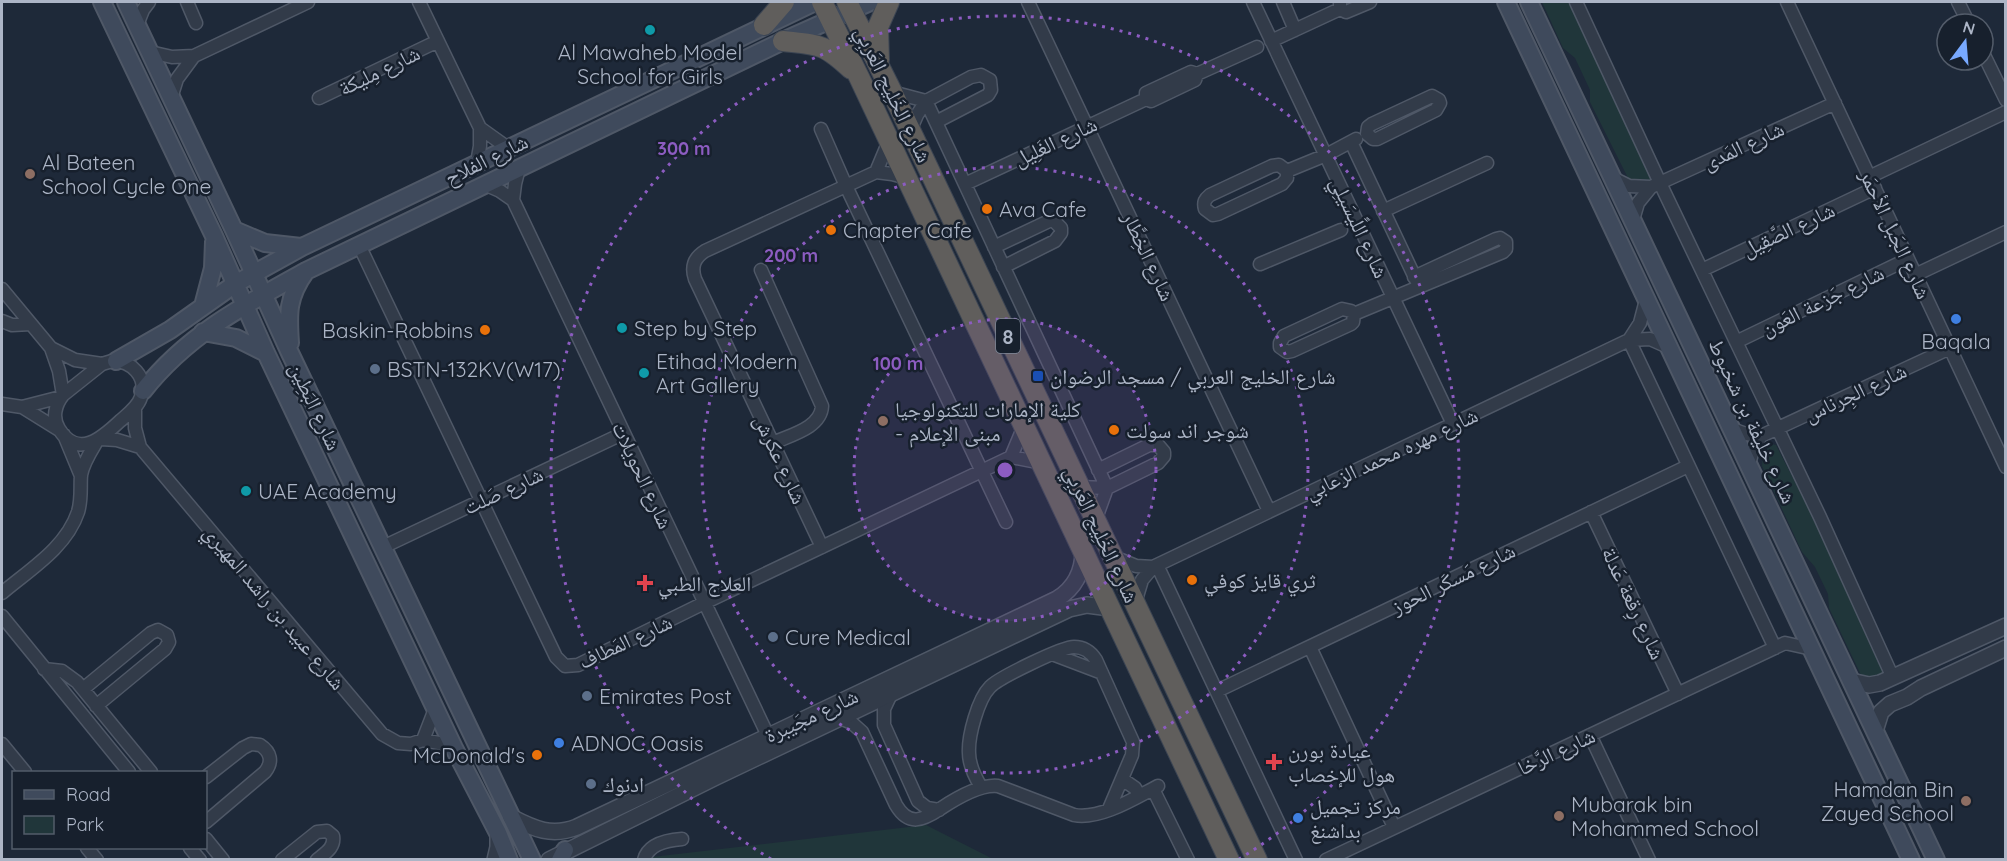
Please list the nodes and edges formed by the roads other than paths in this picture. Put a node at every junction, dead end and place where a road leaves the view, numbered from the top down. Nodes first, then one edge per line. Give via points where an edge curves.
1 (102, 2) edge
2 (126, 2) edge
3 (149, 2) edge
4 (187, 2) edge
5 (308, 2) edge
6 (419, 2) edge
7 (784, 2) edge
8 (814, 2) edge
9 (822, 2) edge
10 (870, 2) edge
11 (889, 2) edge
12 (1028, 2) edge
13 (1252, 2) edge
14 (1283, 2) edge
15 (1370, 2) edge
16 (1506, 2) edge
17 (1529, 2) edge
18 (1576, 2) edge
19 (1787, 2) edge
20 (1341, 5) edge
21 (849, 6) edge
22 (831, 20) junction
23 (196, 23) dead end
24 (137, 25) junction
25 (764, 25) junction
26 (1296, 30) junction
27 (438, 41) junction
28 (783, 41) junction
29 (1271, 41) junction
30 (1257, 47) dead end
31 (150, 52) junction
32 (194, 56) junction
33 (879, 69) junction
34 (1992, 72) edge
35 (860, 77) junction
36 (892, 92) junction
37 (171, 98) junction
38 (319, 98) dead end
39 (2006, 100) edge
40 (926, 101) junction
41 (1835, 103) junction
42 (2006, 112) edge
43 (936, 122) junction
44 (1087, 127) junction
45 (480, 128) junction
46 (821, 129) dead end
47 (910, 131) junction
48 (1366, 134) junction
49 (890, 141) junction
50 (1351, 142) junction
51 (508, 148) junction
52 (1326, 155) junction
53 (477, 163) junction
54 (1487, 163) dead end
55 (519, 168) junction
56 (1287, 171) junction
57 (876, 172) junction
58 (907, 178) junction
59 (1613, 178) junction
60 (1872, 182) junction
61 (484, 184) junction
62 (965, 184) junction
63 (1656, 185) junction
64 (846, 186) junction
65 (513, 200) junction
66 (1383, 211) junction
67 (1633, 220) junction
68 (234, 230) junction
69 (1341, 230) dead end
70 (2006, 232) edge
71 (213, 236) junction
72 (359, 245) junction
73 (302, 247) junction
74 (994, 247) junction
75 (1908, 259) junction
76 (1260, 264) dead end
77 (1003, 267) junction
78 (761, 270) dead end
79 (1702, 270) junction
80 (306, 271) junction
81 (254, 273) junction
82 (1915, 275) junction
83 (1417, 283) junction
84 (235, 284) junction
85 (2, 289) edge
86 (263, 294) junction
87 (1394, 299) junction
88 (1647, 300) junction
89 (244, 305) junction
90 (203, 306) junction
91 (1354, 314) junction
92 (2, 321) edge
93 (31, 324) junction
94 (203, 332) junction
95 (1629, 340) junction
96 (1736, 342) junction
97 (1668, 347) junction
98 (51, 348) junction
99 (1950, 348) junction
100 (266, 353) junction
101 (290, 353) junction
102 (109, 363) junction
103 (143, 391) junction
104 (62, 396) junction
105 (2, 404) edge
106 (22, 407) junction
107 (135, 408) junction
108 (1453, 424) junction
109 (1024, 426) junction
110 (1732, 429) junction
111 (1777, 429) junction
112 (62, 433) junction
113 (624, 433) junction
114 (1761, 436) junction
115 (99, 440) junction
116 (773, 443) junction
117 (140, 447) junction
118 (1011, 457) junction
119 (1042, 463) junction
120 (1749, 465) junction
121 (1688, 466) junction
122 (2006, 467) edge
123 (1098, 470) junction
124 (982, 471) junction
125 (81, 476) junction
126 (1079, 487) junction
127 (1107, 488) junction
128 (481, 501) junction
129 (1269, 511) junction
130 (1591, 512) junction
131 (1006, 522) dead end
132 (1095, 522) junction
133 (383, 547) junction
134 (822, 547) junction
135 (1083, 551) junction
136 (1112, 557) junction
137 (1155, 566) junction
138 (2, 593) edge
139 (704, 603) junction
140 (1135, 604) junction
141 (1110, 608) junction
142 (1796, 615) junction
143 (2, 616) edge
144 (2006, 626) edge
145 (1780, 646) junction
146 (1310, 647) junction
147 (2006, 648) edge
148 (1812, 649) junction
149 (1952, 651) junction
150 (44, 669) junction
151 (1893, 678) junction
152 (1851, 681) junction
153 (83, 690) junction
154 (1217, 691) junction
155 (1913, 693) junction
156 (891, 694) junction
157 (1678, 694) junction
158 (96, 706) junction
159 (435, 709) junction
160 (840, 718) junction
161 (1875, 731) junction
162 (1590, 735) junction
163 (423, 741) junction
164 (771, 742) junction
165 (2, 744) edge
166 (454, 748) junction
167 (24, 771) edge
168 (128, 771) edge
169 (150, 771) edge
170 (207, 776) edge
171 (1122, 779) junction
172 (981, 788) junction
173 (1139, 795) junction
174 (918, 801) junction
175 (1109, 809) junction
176 (939, 810) junction
177 (902, 813) junction
178 (511, 817) junction
179 (207, 821) edge
180 (1394, 827) junction
181 (498, 833) junction
182 (682, 839) dead end
183 (207, 840) edge
184 (563, 855) edge
185 (222, 860) edge
186 (282, 860) edge
187 (317, 860) edge
188 (495, 860) edge
189 (509, 860) edge
190 (532, 860) edge
191 (549, 860) edge
192 (644, 860) edge
193 (1188, 860) edge
194 (1229, 860) edge
195 (1257, 860) edge
196 (1296, 860) edge
197 (1326, 860) edge
198 (1649, 860) edge
199 (1911, 860) edge
200 (1936, 860) edge

1 - 71 main road, شارع البَطِين
2 - 24 main road, شارع البَطِين
3 - 24 street
4 - 23 street
5 - 32 street
6 - 27 street, شارع مِليكة
7 - 25 highway
8 - 25 main road, شارع الفلاح
9 - 22 highway, شارع الخَلِيج العَربِي / 8
10 - 21 main road, شارع الفلاح
11 - 33 highway via 878,27
12 - 44 street, شارع الخِطَّار
13 - 29 street, شارع اللِّيسَيلِي
14 - 26 street
15 - 20 street via 1346,12
16 - 88 main road, شارع خليفة بن شخبوط
17 - 59 main road, شارع خليفة بن شخبوط
18 - 63 street
19 - 41 street, شارع الجَبل الأحمَر
20 - 26 street
21 - 22 main road, شارع الفلاح
21 - 33 highway, شارع الخَلِيج العَربِي / 8
22 - 28 main road, شارع الفلاح
22 - 35 highway, شارع الخَلِيج العَربِي / 8
24 - 31 main road, شارع البَطِين
25 - 51 main road, شارع الفلاح
26 - 29 street
27 - 38 street, شارع مِليكة
27 - 45 street, شارع مِليكة
28 - 35 highway via 827,49
28 - 55 main road, شارع الفلاح
29 - 52 street, شارع اللِّيسَيلِي
30 - 44 street, شارع الغَلِيل via 1146,93 1146,99
31 - 32 street
31 - 37 main road, شارع البَطِين
32 - 37 street via 177,79
33 - 36 highway, شارع الخَلِيج العَربِي / 8
34 - 39 street
35 - 49 highway, شارع الخَلِيج العَربِي / 8
36 - 40 street, شارع الخَلِيج العَربِي
36 - 47 highway, شارع الخَلِيج العَربِي / 8
37 - 68 main road, شارع البَطِين
40 - 43 street
40 - 43 street, شارع الخَلِيج العَربِي via 976,75 990,80 988,95
40 - 47 street, شارع الخَلِيج العَربِي
41 - 60 street, شارع الجَبل الأحمَر
41 - 63 street, شارع المَدى
42 - 60 street, شارع الصَّقِيل
43 - 62 street
44 - 62 street, شارع الغَلِيل
44 - 129 street, شارع الخِطَّار
45 - 51 street, شارع مِليكة
45 - 53 street, شارع مِليكة
46 - 64 street
47 - 126 highway, شارع الخَلِيج العَربِي / 8
48 - 48 street, شارع اللِّيسَيلِي via 1372,124 1428,97 1439,100 1436,110 1377,139
48 - 50 street, شارع اللِّيسَيلِي
49 - 57 street
49 - 58 highway, شارع الخَلِيج العَربِي / 8
50 - 52 street, شارع اللِّيسَيلِي
50 - 66 street
51 - 53 main road, شارع الفلاح
52 - 56 street, شارع اللِّيسَيلِي
52 - 87 street, شارع اللِّيسَيلِي
53 - 73 main road, شارع الفلاح
54 - 66 street
55 - 61 main road, شارع الفلاح
55 - 65 street
56 - 56 street, شارع اللِّيسَيلِي via 1279,165 1272,166 1210,195 1204,209 1218,214 1282,183
57 - 58 street
57 - 64 street, شارع عكرش
58 - 109 highway, شارع الخَلِيج العَربِي / 8
59 - 63 street via 1629,186
59 - 67 main road, شارع خليفة بن شخبوط
60 - 75 street, شارع الجَبل الأحمَر
60 - 79 street, شارع الصَّقِيل
61 - 65 street
61 - 72 main road, شارع الفلاح
62 - 74 street
63 - 67 street via 1638,203
63 - 79 street
64 - 116 street, شارع عكرش via 705,251 693,265 695,279
64 - 124 street
65 - 113 street, شارع الحويلات
66 - 83 street
67 - 110 main road, شارع خليفة بن شخبوط
68 - 73 main road via 265,243
68 - 81 main road, شارع البَطِين
69 - 76 street
70 - 82 street
71 - 84 main road, شارع البَطِين
71 - 90 main road via 213,268
72 - 80 main road, شارع الفلاح
72 - 128 street, شارع المَطاف
73 - 81 main road, شارع الفلاح
74 - 77 street
74 - 77 street via 1049,220 1061,228 1055,241
75 - 82 street, شارع الجَبل الأحمَر
75 - 96 street, شارع جَزعة العَون
77 - 123 street
78 - 116 street via 822,406 815,423
79 - 96 street
80 - 86 main road, شارع الفلاح
80 - 101 main road via 290,301
81 - 84 main road, شارع الفلاح
81 - 86 main road, شارع البَطِين
82 - 99 street, شارع الجَبل الأحمَر
83 - 83 street, شارع اللِّيسَيلِي via 1496,238 1506,242 1503,252
83 - 87 street, شارع اللِّيسَيلِي
84 - 89 main road, شارع البَطِين
84 - 90 main road, شارع الفلاح
85 - 93 street
86 - 89 main road, شارع الفلاح
86 - 101 main road, شارع البَطِين
87 - 91 street, شارع اللِّيسَيلِي
87 - 108 street, شارع اللِّيسَيلِي
88 - 95 street via 1640,323
88 - 97 main road, شارع خليفة بن شخبوط
89 - 94 main road, شارع الفلاح
89 - 100 main road, شارع البَطِين
90 - 102 main road, شارع الفلاح via 170,330
91 - 91 street, شارع اللِّيسَيلِي via 1347,309 1333,314 1284,336 1280,347 1292,351 1351,324
92 - 93 street
93 - 98 street
94 - 100 main road via 236,338
94 - 103 main road, شارع الفلاح via 165,365
95 - 97 street via 1650,339
95 - 108 street, شارع مهره محمد الزعابي
95 - 121 street
96 - 111 street
97 - 142 main road, شارع خليفة بن شخبوط
98 - 102 street via 75,360
98 - 104 street
99 - 111 street, شارع الجِرناس
99 - 122 street, شارع الجَبل الأحمَر
100 - 159 main road, شارع البَطِين
101 - 133 main road, شارع البَطِين
102 - 103 street via 123,362 134,368
102 - 104 street
103 - 107 street
104 - 106 street
104 - 112 street via 55,413
105 - 106 street
106 - 112 street
107 - 115 street
107 - 117 street
108 - 129 street, شارع مهره محمد الزعابي
109 - 118 street
109 - 119 highway, شارع الخَلِيج العَربِي / 8
110 - 114 street
110 - 120 main road, شارع خليفة بن شخبوط
111 - 114 street, شارع الجِرناس
111 - 151 street
112 - 115 street via 80,444
112 - 125 street
113 - 128 street, شارع صَلت
113 - 139 street, شارع الحويلات
114 - 120 street
115 - 117 street via 117,440
115 - 125 street
116 - 134 street, شارع عكرش
117 - 163 street, شارع عبيد بن راشد المهيري via 382,734 404,744
118 - 119 street
118 - 124 street, شارع المَطاف
119 - 135 highway, شارع الخَلِيج العَربِي / 8
120 - 152 main road, شارع خليفة بن شخبوط
121 - 130 street, شارع مَسكَر الحوز
121 - 145 street
123 - 127 street
123 - 127 street, شارع الخَلِيج العَربِي via 1149,445 1158,445 1164,452 1158,463
124 - 131 street
124 - 134 street, شارع المَطاف
125 - 138 street via 80,506 67,534
126 - 127 street, شارع الخَلِيج العَربِي
126 - 132 highway, شارع الخَلِيج العَربِي / 8
127 - 132 street, شارع الخَلِيج العَربِي
128 - 133 street, شارع صَلت
128 - 139 street, شارع المَطاف via 556,657 565,666 578,665
129 - 137 street, شارع مهره محمد الزعابي
130 - 146 street, شارع مَسكَر الحوز
130 - 157 street, شارع رِقعة عَدلة
132 - 136 highway, شارع الخَلِيج العَربِي / 8
133 - 178 main road, شارع البَطِين
134 - 139 street, شارع المَطاف
135 - 141 highway, شارع الخَلِيج العَربِي / 8
135 - 164 street, شارع مجَيبرة via 1078,577 1057,599
136 - 137 street via 1136,566
136 - 140 highway, شارع الخَلِيج العَربِي / 8
137 - 140 street via 1142,580
137 - 154 street
139 - 164 street, شارع الحويلات
140 - 195 highway, شارع الخَلِيج العَربِي / 8
141 - 156 street, شارع مجَيبرة via 1087,605 1069,609
141 - 194 highway, شارع الخَلِيج العَربِي / 8
142 - 145 street via 1795,627
142 - 148 main road, شارع خليفة بن شخبوط
143 - 150 street
144 - 149 street
145 - 148 street
145 - 157 street, شارع الرَّخا
146 - 154 street, شارع مَسكَر الحوز
146 - 180 street
147 - 155 street
148 - 199 main road, شارع خليفة بن شخبوط
149 - 151 street
149 - 155 street via 1943,660 1910,676 1908,684
150 - 153 street via 68,674
150 - 168 street
151 - 152 street via 1869,685
152 - 161 main road, شارع خليفة بن شخبوط
153 - 158 street
153 - 158 street via 151,633 158,630 167,635 165,649
154 - 196 street
155 - 161 street via 1885,708
156 - 160 street, شارع مجَيبرة
156 - 174 street via 884,709 884,725
157 - 162 street, شارع الرَّخا
158 - 169 street
159 - 163 street
159 - 166 main road, شارع البَطِين
160 - 164 street, شارع مجَيبرة
160 - 177 street via 852,723 865,737
161 - 200 main road, شارع خليفة بن شخبوط
162 - 180 street, شارع الرَّخا
162 - 198 street
163 - 166 street, شارع عبيد بن راشد المهيري
164 - 178 street, شارع مجَيبرة via 572,829 548,832
164 - 184 street, شارع مجَيبرة
165 - 167 street
166 - 181 main road, شارع البَطِين
170 - 179 street via 247,745 260,745 269,755 270,764 265,772
171 - 172 street via 1133,742 1094,656 1082,648 1071,647 998,680 981,699 969,751
171 - 173 street
171 - 175 street
172 - 175 street via 998,786 1080,816
172 - 176 street
173 - 175 street
173 - 193 street via 1156,787
174 - 176 street
174 - 177 street via 913,811
176 - 177 street via 918,819
178 - 190 main road, شارع البَطِين
180 - 197 street, شارع الرَّخا
181 - 188 street
181 - 189 main road, شارع البَطِين
182 - 192 street via 659,843
183 - 185 street
184 - 191 street, شارع مجَيبرة
186 - 187 street via 317,832 327,831 333,836 333,843

